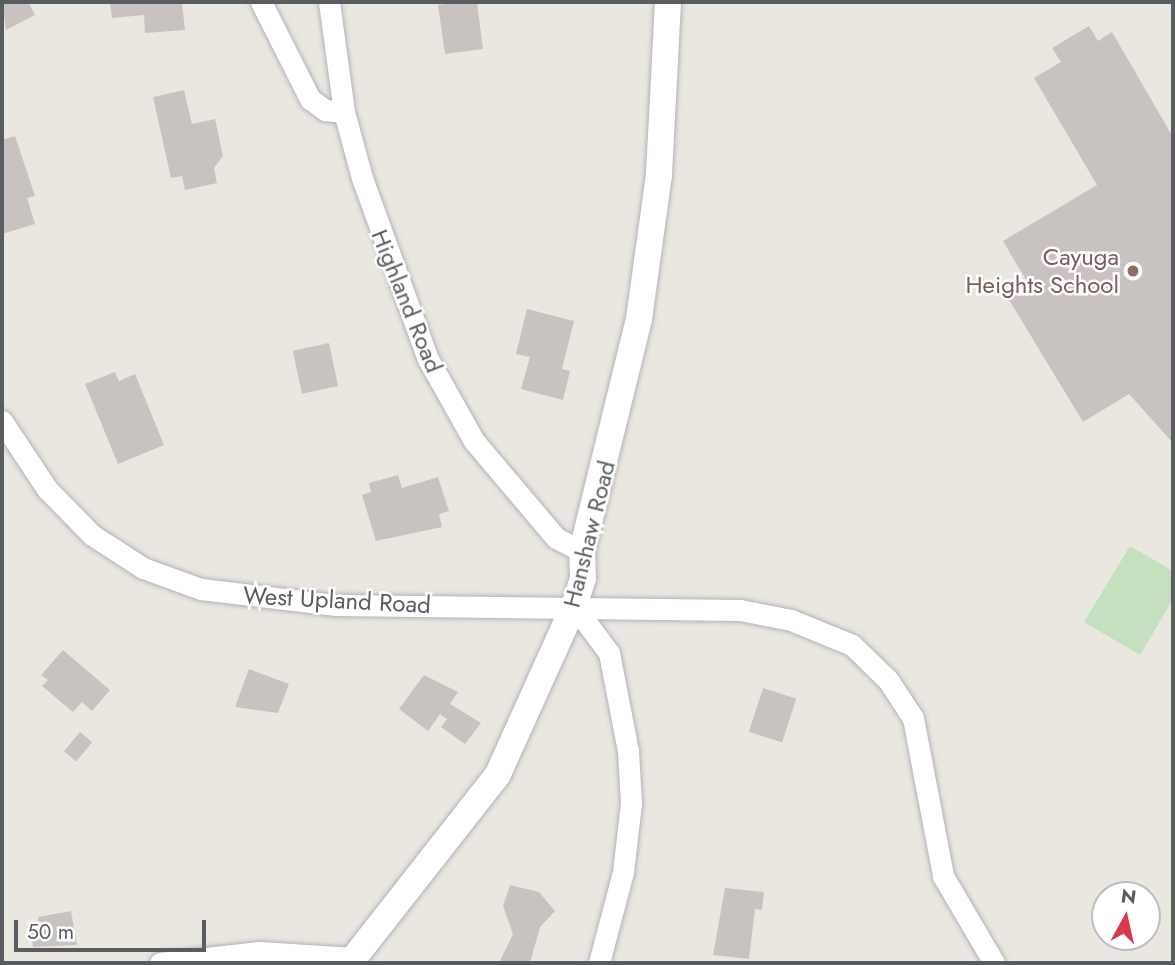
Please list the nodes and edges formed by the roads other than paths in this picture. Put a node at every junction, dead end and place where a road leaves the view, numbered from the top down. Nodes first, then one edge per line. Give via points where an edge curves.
1 (261, 2) edge
2 (329, 2) edge
3 (668, 2) edge
4 (344, 112) junction
5 (2, 421) edge
6 (582, 551) junction
7 (574, 606) junction
8 (352, 961) edge
9 (160, 963) edge
10 (599, 963) edge
11 (994, 963) edge

1 - 4 street via 310,99 325,110
2 - 4 street, Highland Road
3 - 6 street, Hanshaw Road via 659,174 639,319
4 - 6 street, Highland Road via 383,247 450,403 540,521
5 - 7 street, West Upland Road via 68,514 117,553 171,580 262,600 336,605
6 - 7 street, Hanshaw Road via 583,578
7 - 8 street, Hanshaw Road via 498,774
7 - 10 street via 609,653 628,751 631,803 623,872
7 - 11 street, West Upland Road via 740,610 790,620 852,645 888,680 913,718 943,876
8 - 9 street via 259,952

